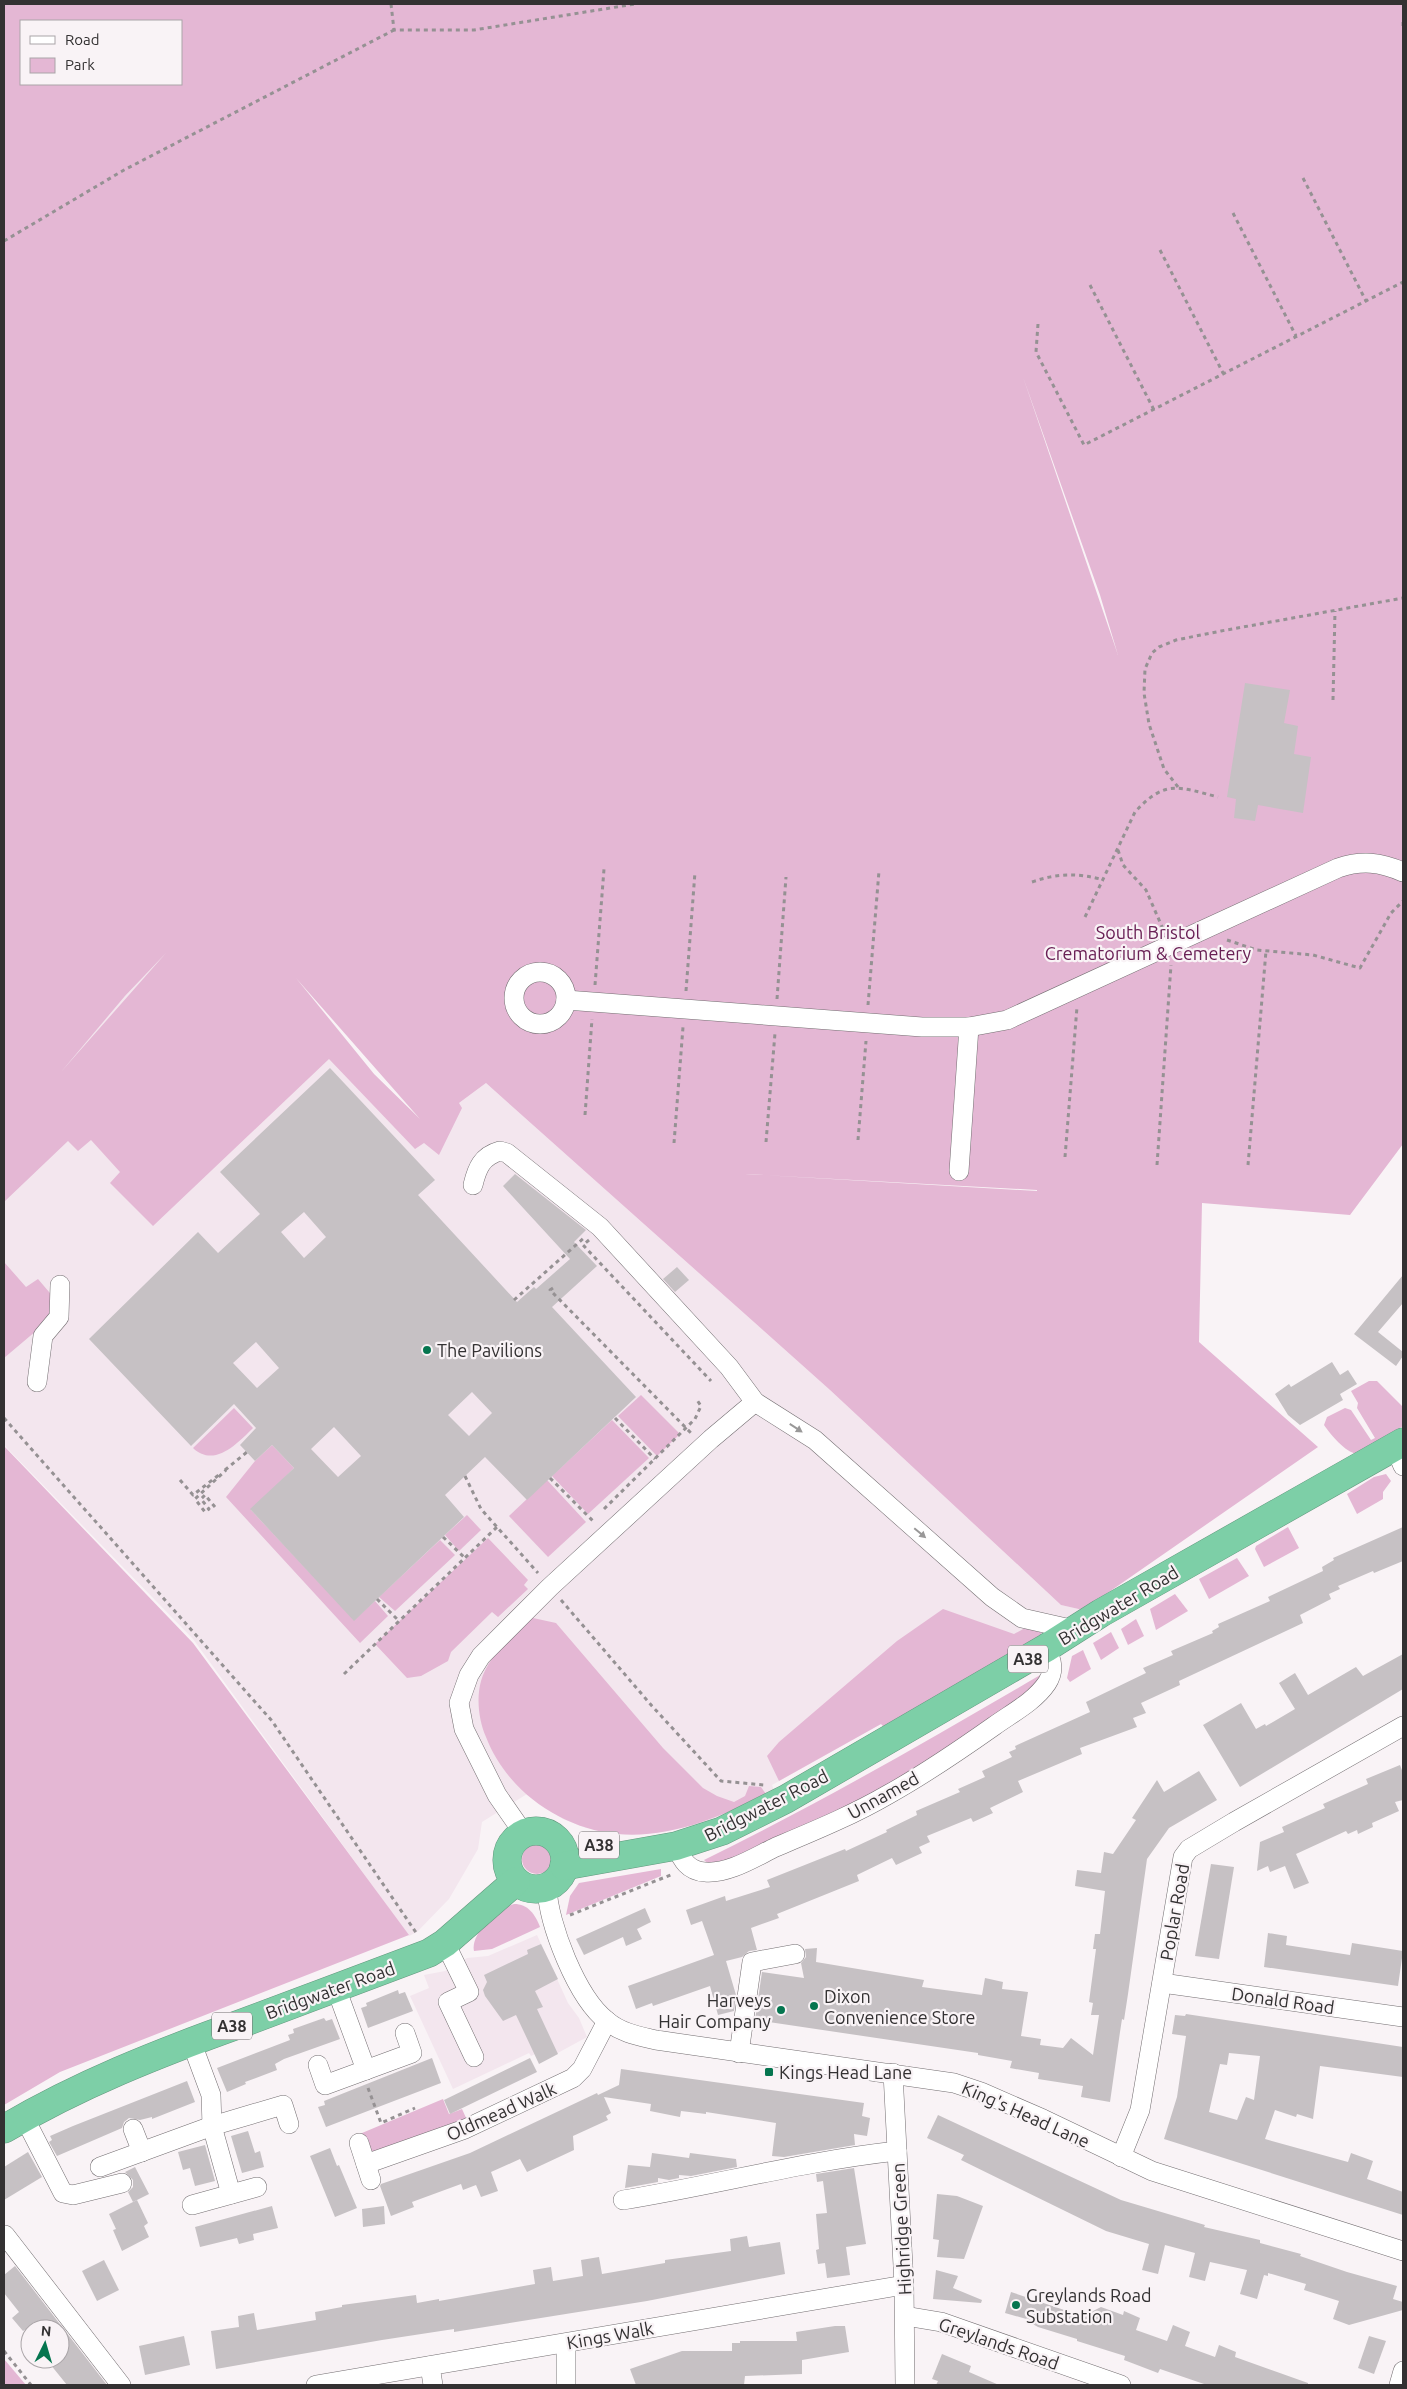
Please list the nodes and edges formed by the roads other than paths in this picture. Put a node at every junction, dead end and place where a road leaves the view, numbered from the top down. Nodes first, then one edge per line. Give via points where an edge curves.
1 (1403, 872) edge
2 (566, 1000) dead end
3 (969, 1027) junction
4 (959, 1172) dead end
5 (473, 1186) dead end
6 (60, 1285) dead end
7 (37, 1382) dead end
8 (755, 1402) junction
9 (1400, 1452) edge
10 (1075, 1630) junction
11 (1046, 1648) junction
12 (1403, 1726) edge
13 (524, 1834) junction
14 (556, 1840) junction
15 (642, 1851) junction
16 (683, 1857) junction
17 (564, 1866) junction
18 (512, 1874) junction
19 (547, 1887) junction
20 (445, 1942) junction
21 (795, 1954) dead end
22 (1162, 1982) junction
23 (336, 1988) junction
24 (1403, 2017) edge
25 (607, 2021) junction
26 (405, 2033) dead end
27 (191, 2041) junction
28 (739, 2053) junction
29 (474, 2057) dead end
30 (318, 2065) dead end
31 (364, 2071) junction
32 (893, 2073) junction
33 (14, 2123) edge
34 (289, 2124) dead end
35 (212, 2126) junction
36 (133, 2130) dead end
37 (358, 2143) dead end
38 (142, 2152) junction
39 (897, 2152) junction
40 (1121, 2157) junction
41 (100, 2167) dead end
42 (122, 2183) dead end
43 (258, 2187) dead end
44 (231, 2194) junction
45 (623, 2200) dead end
46 (192, 2204) dead end
47 (5, 2235) dead end
48 (1403, 2251) edge
49 (11, 2255) edge
50 (904, 2284) junction
51 (905, 2316) junction
52 (566, 2343) junction
53 (430, 2366) junction
54 (1403, 2372) edge
55 (121, 2385) edge
56 (316, 2385) edge
57 (433, 2385) edge
58 (566, 2385) edge
59 (905, 2385) edge
60 (1121, 2385) edge
61 (1399, 2385) edge

1 - 3 street via 1383,863 1349,864 1007,1020
2 - 3 street via 922,1027
3 - 4 street
5 - 8 street via 476,1171 484,1159 500,1151 507,1153 600,1227 729,1367
6 - 7 street via 59,1317 43,1336
8 -> 10 street via 815,1440 992,1597 1022,1618
8 - 13 street via 550,1587 480,1656 469,1675 459,1703 464,1729 497,1794
9 - 10 highway, Bridgwater Road / A38
10 - 11 highway, Bridgwater Road / A38
11 - 16 highway, Bridgwater Road / A38 via 786,1799 722,1831
11 - 16 street, Unnamed via 1052,1669 1048,1682 1035,1697 958,1752 889,1794 841,1819 726,1869 705,1872
12 - 22 street, Poplar Road via 1189,1849 1179,1872
13 - 14 highway, A38 via 547,1834
13 - 18 highway via 510,1848
14 - 15 highway, Bridgwater Road / A38
14 - 17 highway, A38 via 565,1858
15 - 16 highway, Bridgwater Road / A38
15 - 17 highway, Bridgwater Road / A38
17 - 19 highway, A38 via 556,1881
18 - 19 highway via 525,1887
18 - 20 highway, Bridgwater Road / A38
19 - 25 street, King's Head Lane via 552,1922 580,1986 593,2007
20 - 23 highway, Bridgwater Road / A38
20 - 29 street via 468,1992 448,2002
21 - 28 street via 752,1962
22 - 24 street, Donald Road
22 - 40 street, Poplar Road via 1140,2110
23 - 27 highway, Bridgwater Road / A38
23 - 31 street
25 - 28 street, King's Head Lane via 622,2031 641,2037
25 - 37 street, Oldmead Walk via 582,2069 573,2078 369,2172
26 - 31 street via 412,2053
27 - 33 highway, Bridgwater Road / A38 via 106,2076
27 - 35 street via 211,2095
28 - 32 street, King's Head Lane
30 - 31 street via 325,2085
32 - 39 street, Highridge Green
32 - 40 street, King's Head Lane via 944,2081 981,2092
33 - 42 street via 63,2193 73,2195
34 - 35 street via 283,2105
35 - 38 street
35 - 44 street
36 - 38 street
38 - 41 street
39 - 45 street via 818,2162
39 - 50 street, Highridge Green
40 - 48 street, King's Head Lane via 1152,2171
43 - 44 street
44 - 46 street
47 - 49 street
49 - 55 street
50 - 51 street, Highridge Green
50 - 52 street, Kings Walk
51 - 59 street, Highridge Green
51 - 60 street, Greylands Road via 941,2322
52 - 53 street, Kings Walk
52 - 58 street
53 - 56 street, Kings Walk
53 - 57 street
54 - 61 street

